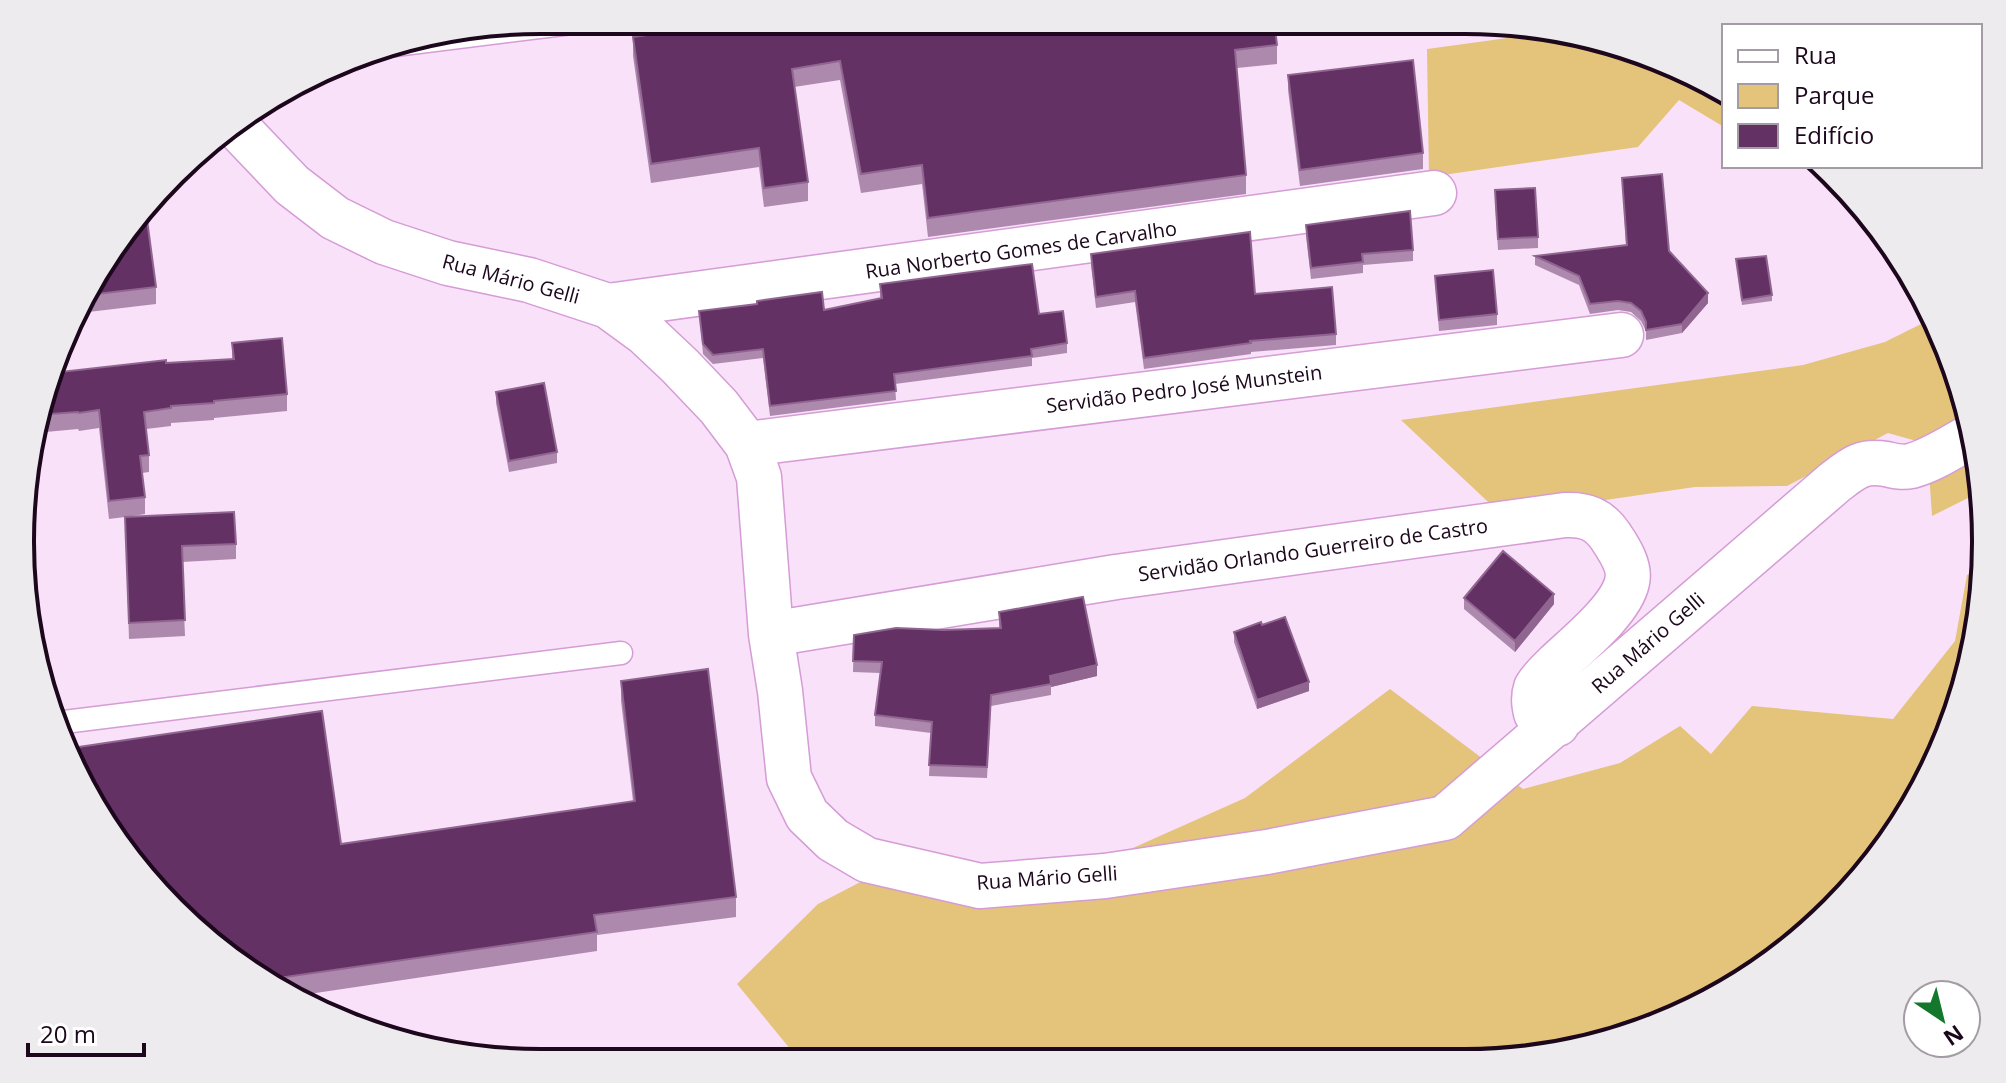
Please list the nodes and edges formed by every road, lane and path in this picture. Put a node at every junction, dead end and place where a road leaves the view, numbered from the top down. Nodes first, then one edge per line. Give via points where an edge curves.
1 (242, 133) edge
2 (1434, 193) dead end
3 (608, 306) junction
4 (1621, 335) dead end
5 (1962, 441) edge
6 (747, 444) junction
7 (771, 634) junction
8 (621, 653) dead end
9 (67, 722) edge
10 (1557, 724) junction

1 - 3 street, Rua Mário Gelli via 292,185 335,218 384,242
2 - 3 street, Rua Norberto Gomes de Carvalho
3 - 6 street, Rua Mário Gelli via 680,366
4 - 6 street, Servidão Pedro José Munstein
5 - 10 street, Rua Mário Gelli via 1910,466 1872,462 1855,467
6 - 7 street, Rua Mário Gelli via 759,477
7 - 10 street, Rua Mário Gelli via 789,778 807,815 833,840 867,860 980,886 1105,876 1445,818
7 - 10 street, Servidão Orlando Guerreiro de Castro via 1116,577 1582,514 1607,531 1626,562 1628,581 1615,607 1537,687 1536,713
8 - 9 lane

